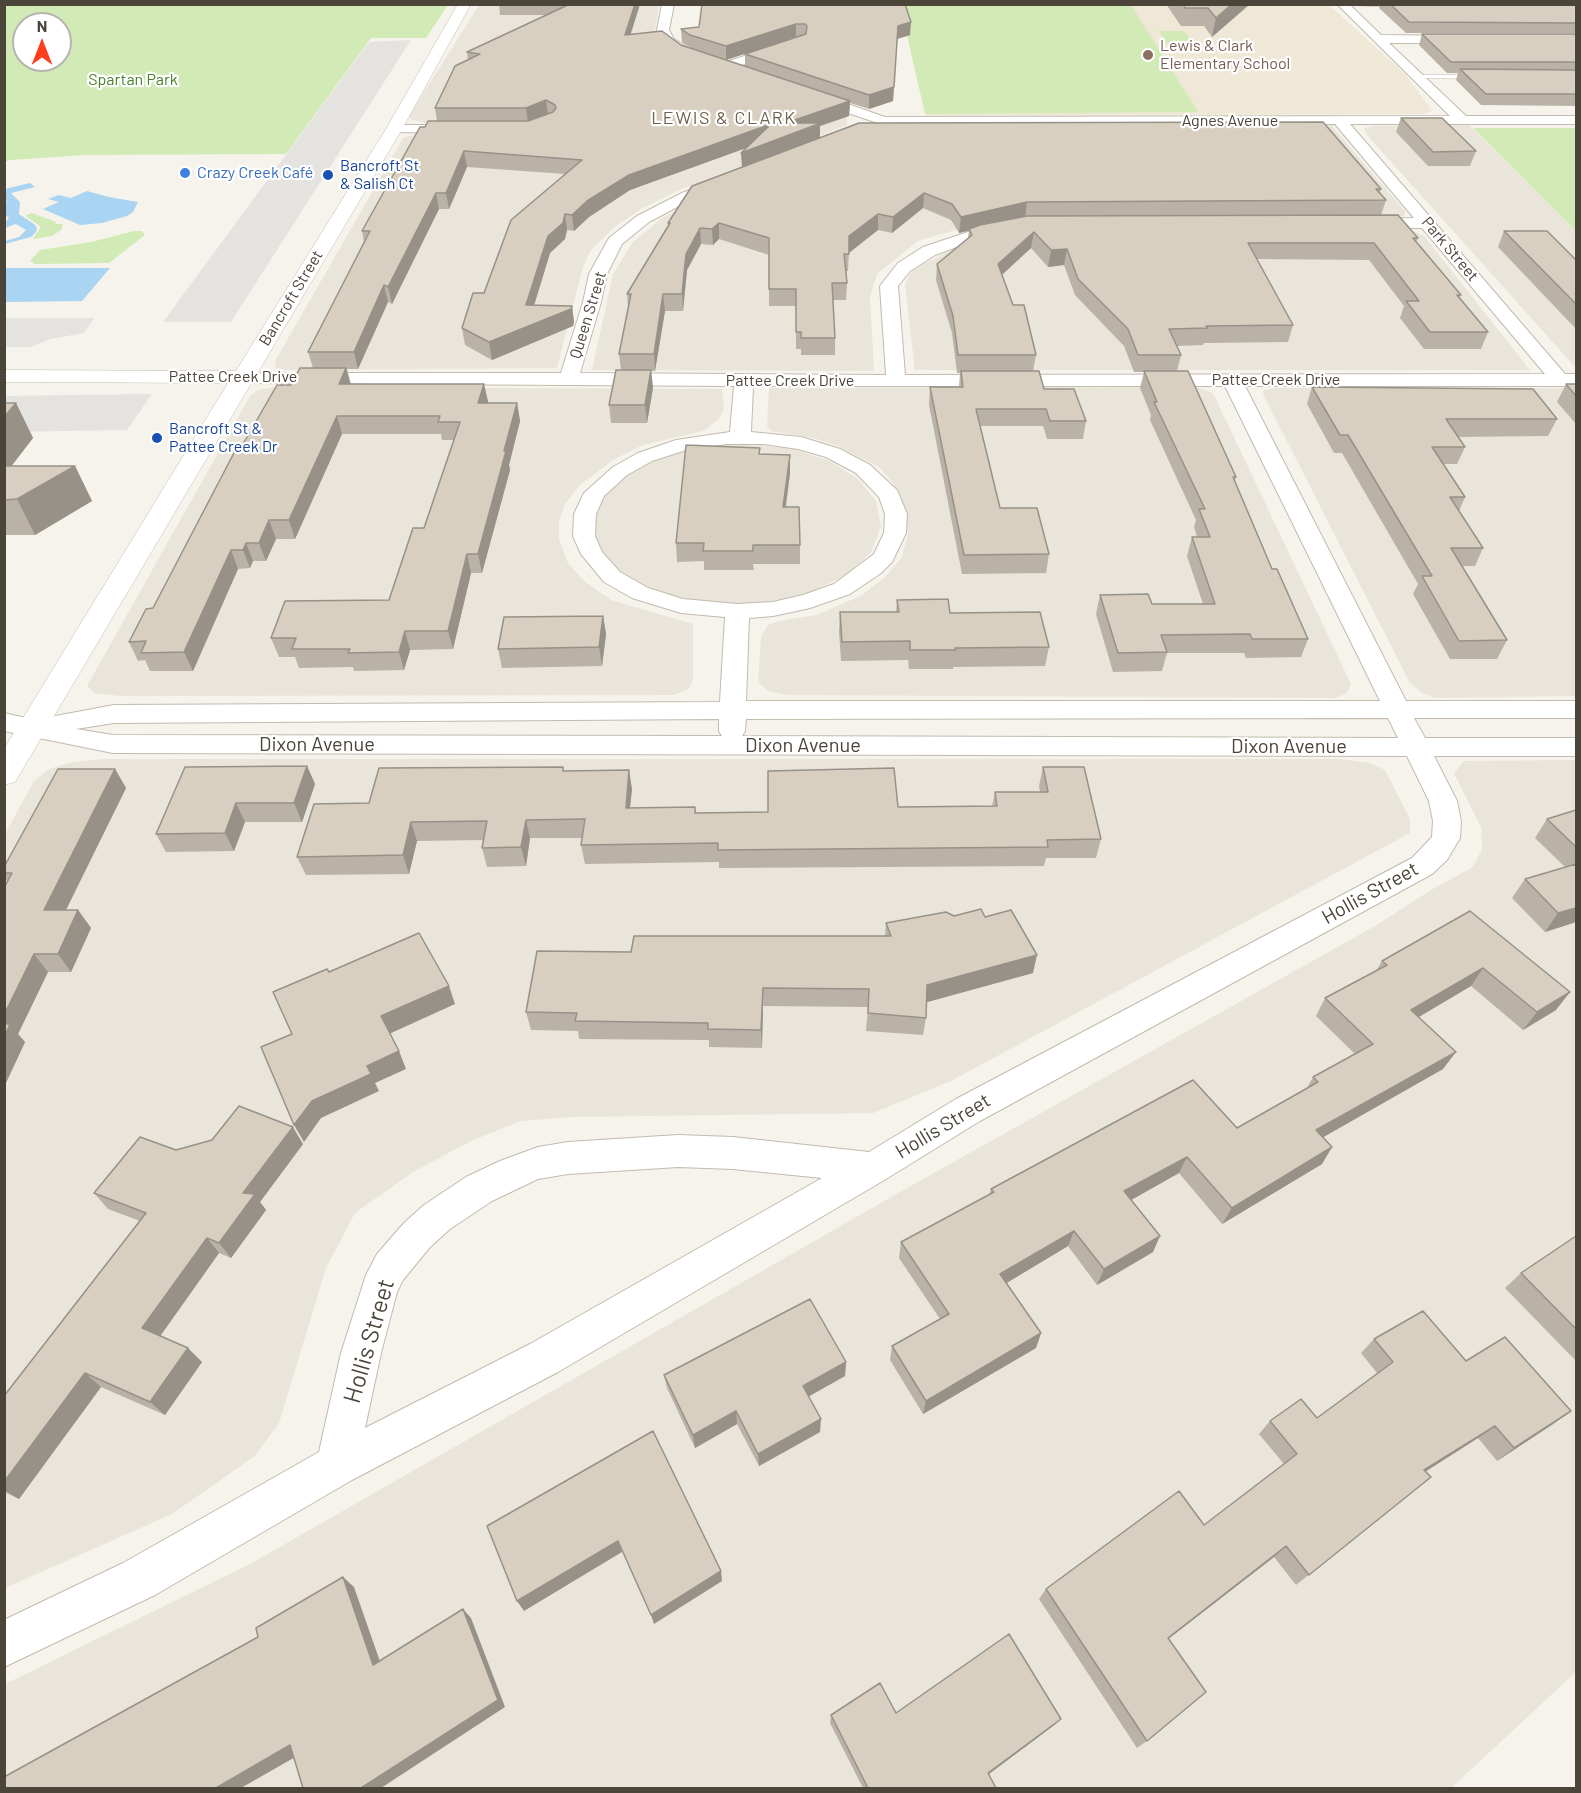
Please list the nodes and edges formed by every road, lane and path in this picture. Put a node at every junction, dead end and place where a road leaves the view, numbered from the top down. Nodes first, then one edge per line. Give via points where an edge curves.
1 (465, 4) edge
2 (668, 4) edge
3 (1342, 5) edge
4 (1402, 5) edge
5 (1378, 39) junction
6 (1472, 39) edge
7 (801, 42) edge
8 (713, 63) junction
9 (743, 73) edge
10 (1419, 77) junction
11 (1487, 77) edge
12 (797, 91) edge
13 (1339, 120) junction
14 (1462, 120) junction
15 (1576, 120) edge
16 (884, 121) junction
17 (394, 129) junction
18 (471, 129) edge
19 (864, 129) edge
20 (732, 179) edge
21 (1428, 223) junction
22 (1348, 224) edge
23 (1024, 225) edge
24 (4, 376) edge
25 (242, 377) junction
26 (568, 380) junction
27 (744, 380) junction
28 (1232, 380) junction
29 (1568, 380) edge
30 (896, 381) junction
31 (740, 437) junction
32 (737, 611) junction
33 (733, 710) junction
34 (1398, 710) junction
35 (1576, 710) edge
36 (4, 722) edge
37 (32, 727) junction
38 (732, 745) junction
39 (1416, 746) junction
40 (1576, 747) edge
41 (4, 775) edge
42 (873, 1168) junction
43 (337, 1465) junction
44 (4, 1644) edge

1 - 17 street, Bancroft Street
2 - 8 street via 663,30 669,41 686,53
3 - 4 lane
3 - 5 street
5 - 6 street
5 - 10 street
7 - 8 street
8 - 9 street
10 - 11 lane
10 - 14 street
12 - 16 street
13 - 14 street, Agnes Avenue
13 - 16 street, Agnes Avenue
13 - 21 street, Park Street
14 - 15 street, Agnes Avenue
16 - 19 street
17 - 18 street
17 - 25 street, Bancroft Street
20 - 26 street, Queen Street via 642,219 615,241 598,274
21 - 22 street
21 - 29 street, Park Street
23 - 30 street via 974,235 929,251 904,267 889,286
24 - 25 street, Pattee Creek Drive
25 - 26 street, Pattee Creek Drive
25 - 37 street, Bancroft Street
26 - 27 street, Pattee Creek Drive
27 - 30 street, Pattee Creek Drive
27 - 31 street
28 - 29 street, Pattee Creek Drive
28 - 30 street, Pattee Creek Drive
28 - 34 street, Hollis Street
31 - 32 street via 682,444 634,462 596,493 584,523 592,554 622,583 681,606
31 - 32 street via 801,443 854,463 889,495 897,525 884,557 842,589 793,605
32 - 33 street
33 - 34 street, Dixon Avenue
33 - 37 street, Dixon Avenue via 114,714
33 - 38 street
34 - 35 street, Dixon Avenue
34 - 39 street, Hollis Street
36 - 37 street, Dixon Avenue
37 - 38 street, Dixon Avenue via 113,744
37 - 41 street, Bancroft Street
38 - 39 street, Dixon Avenue
39 - 40 street, Dixon Avenue
39 - 42 street, Hollis Street via 1443,801 1447,821 1446,838 1422,866 968,1110
42 - 43 street, Hollis Street via 544,1358
42 - 43 street, Hollis Street via 678,1151 538,1163 479,1189 417,1235 390,1267 379,1288
43 - 44 street, Hollis Street via 139,1579

